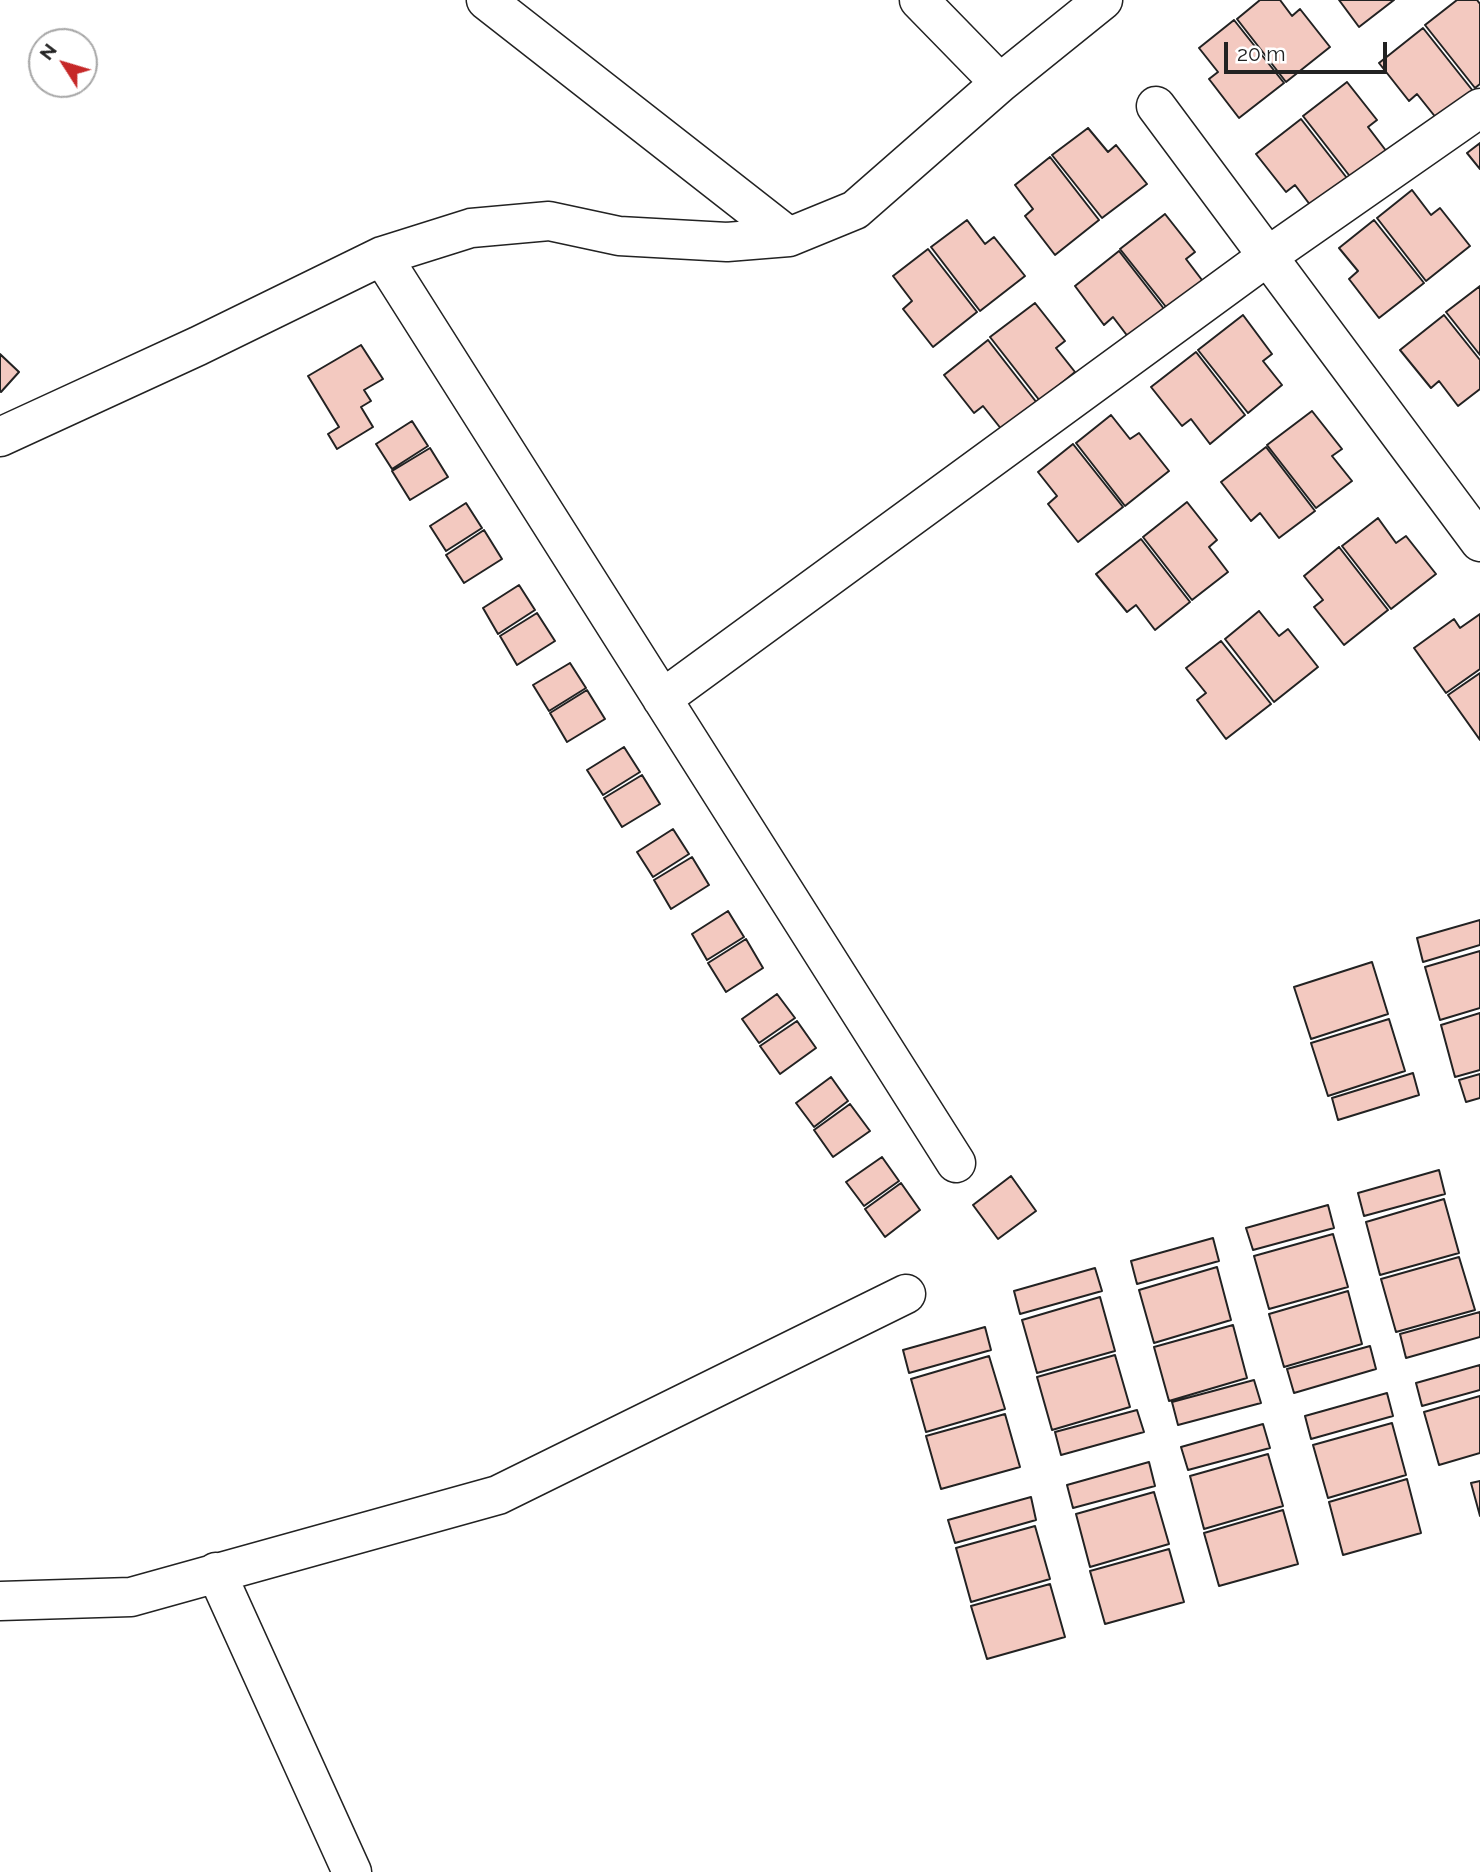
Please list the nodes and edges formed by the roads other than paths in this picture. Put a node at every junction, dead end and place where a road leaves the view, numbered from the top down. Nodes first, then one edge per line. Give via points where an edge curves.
1 (486, 0) edge
2 (919, 0) edge
3 (1103, 0) edge
4 (1000, 83) junction
5 (1156, 106) dead end
6 (1480, 108) edge
7 (789, 237) junction
8 (382, 256) junction
9 (1268, 256) junction
10 (0, 438) edge
11 (1480, 542) edge
12 (662, 699) junction
13 (956, 1163) dead end
14 (905, 1294) dead end
15 (216, 1572) junction
16 (0, 1601) edge
17 (352, 1872) edge

1 - 7 street
2 - 4 street
3 - 4 street
4 - 7 street via 855,210
5 - 9 street
6 - 9 street
7 - 8 street via 727,242 619,236 549,221 471,228
8 - 10 street
8 - 12 street
9 - 11 street
9 - 12 street
12 - 13 street
14 - 15 street via 498,1495
15 - 16 street via 131,1597
15 - 17 street

